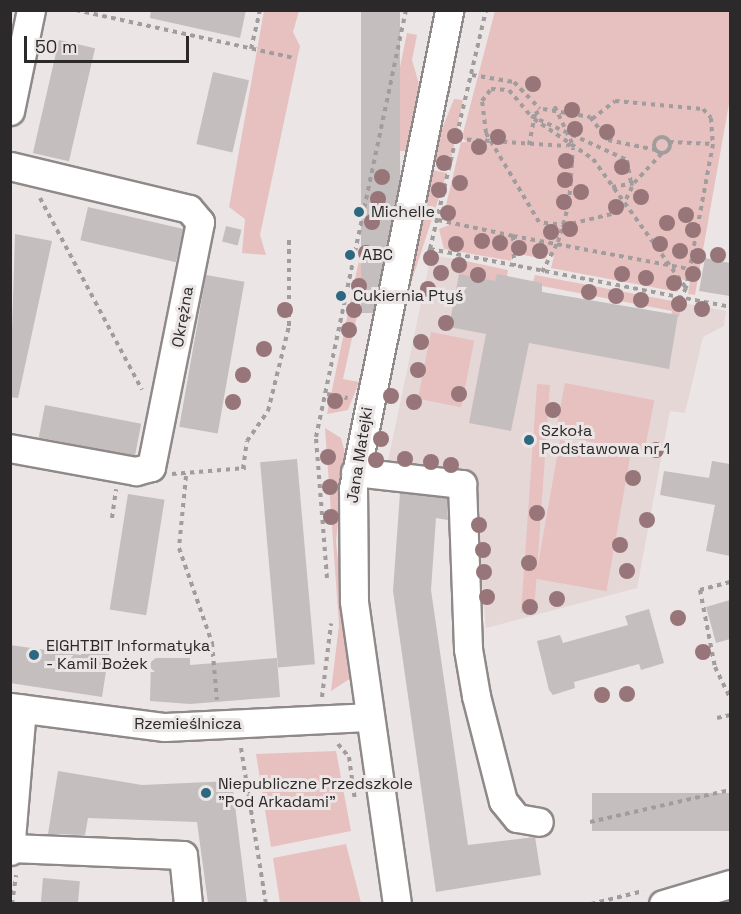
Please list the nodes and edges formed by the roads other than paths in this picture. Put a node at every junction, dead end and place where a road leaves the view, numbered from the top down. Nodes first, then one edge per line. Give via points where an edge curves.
1 (31, 10) edge
2 (449, 10) edge
3 (10, 111) edge
4 (10, 166) edge
5 (10, 448) edge
6 (355, 472) junction
7 (16, 708) edge
8 (368, 717) junction
9 (539, 822) dead end
10 (11, 850) edge
11 (730, 884) edge
12 (188, 903) edge
13 (398, 903) edge
14 (663, 903) edge

1 - 3 street
2 - 6 street, Jana Matejki
4 - 5 street, Okrężna via 189,208 201,222 151,467 136,471
6 - 8 street, Jana Matejki via 350,547
6 - 9 street via 462,484 468,649 476,696 503,801 517,818
7 - 8 street, Rzemieślnicza via 165,727
7 - 10 street
8 - 13 street, Jana Matejki
10 - 12 street via 183,855
11 - 14 street

